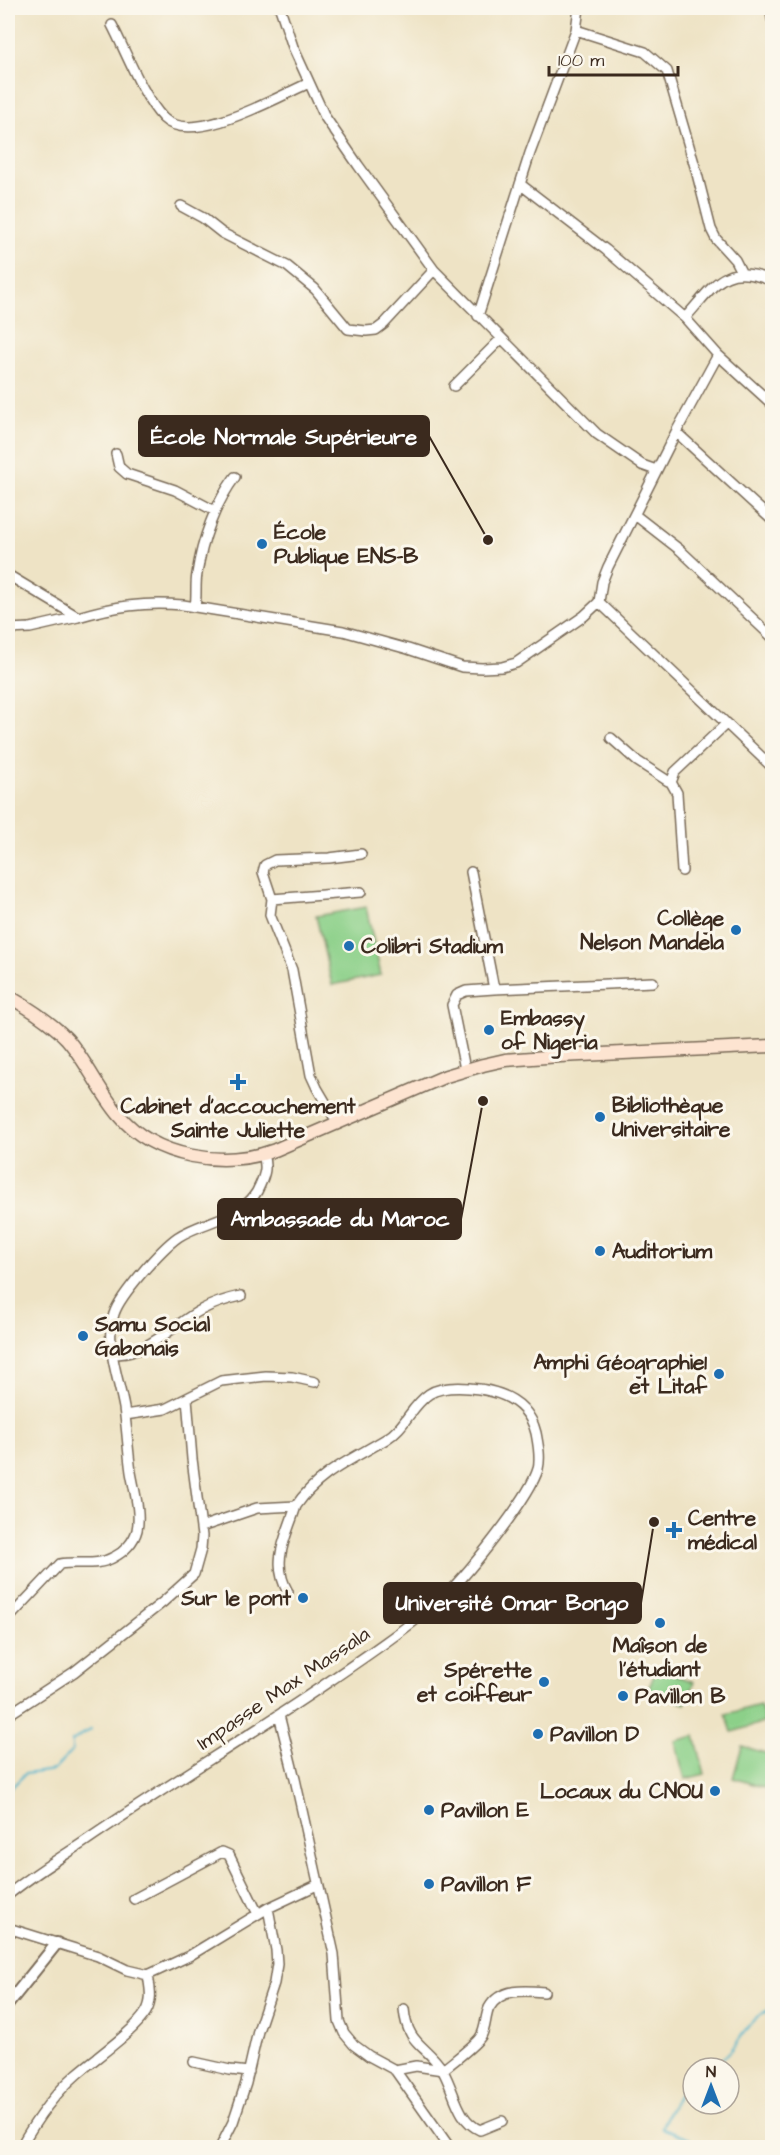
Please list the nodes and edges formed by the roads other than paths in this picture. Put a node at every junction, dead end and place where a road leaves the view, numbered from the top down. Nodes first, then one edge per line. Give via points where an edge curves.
1 (280, 8) edge
2 (579, 8) edge
3 (771, 8) edge
4 (772, 19) edge
5 (112, 25) dead end
6 (576, 30) junction
7 (309, 83) junction
8 (520, 184) junction
9 (181, 206) dead end
10 (434, 270) junction
11 (741, 272) junction
12 (772, 281) edge
13 (478, 316) junction
14 (685, 318) junction
15 (501, 339) junction
16 (718, 355) junction
17 (454, 386) dead end
18 (772, 404) edge
19 (676, 432) junction
20 (116, 454) dead end
21 (657, 470) junction
22 (235, 477) dead end
23 (216, 511) junction
24 (635, 515) junction
25 (772, 519) edge
26 (8, 575) edge
27 (599, 602) junction
28 (195, 607) junction
29 (78, 617) junction
30 (8, 629) edge
31 (772, 637) edge
32 (727, 723) junction
33 (611, 738) dead end
34 (770, 760) edge
35 (671, 781) junction
36 (361, 854) dead end
37 (471, 872) dead end
38 (682, 872) dead end
39 (361, 892) dead end
40 (272, 899) junction
41 (653, 982) dead end
42 (494, 988) junction
43 (8, 996) edge
44 (772, 1046) edge
45 (465, 1069) junction
46 (337, 1122) junction
47 (263, 1155) junction
48 (241, 1296) dead end
49 (113, 1353) junction
50 (315, 1382) dead end
51 (187, 1398) junction
52 (125, 1415) junction
53 (296, 1506) junction
54 (201, 1527) junction
55 (288, 1592) dead end
56 (8, 1619) edge
57 (8, 1715) edge
58 (279, 1715) junction
59 (317, 1886) junction
60 (8, 1895) edge
61 (134, 1899) dead end
62 (268, 1908) junction
63 (258, 1914) junction
64 (8, 1928) edge
65 (57, 1943) junction
66 (148, 1975) junction
67 (544, 1992) dead end
68 (8, 2004) edge
69 (404, 2009) dead end
70 (194, 2062) dead end
71 (395, 2070) junction
72 (443, 2070) junction
73 (249, 2072) junction
74 (502, 2121) dead end
75 (20, 2148) edge
76 (220, 2148) edge
77 (450, 2148) edge

1 - 7 street
2 - 6 street
3 - 4 street
5 - 7 street via 153,104 172,125 202,127 224,121
6 - 8 street
6 - 11 street via 645,52 667,71 711,229
7 - 10 street via 336,135
8 - 13 street
8 - 14 street
9 - 10 street via 222,233 287,266 315,290 348,329 376,330
10 - 13 street
11 - 12 street
11 - 14 street via 720,279
13 - 15 street
14 - 16 street
15 - 17 street
15 - 21 street via 597,434 642,465
16 - 18 street
16 - 19 street
19 - 21 street
19 - 25 street
20 - 23 street via 119,466 127,474 175,490
21 - 24 street
22 - 23 street
23 - 28 street via 200,556
24 - 27 street via 602,582
24 - 31 street via 680,550
26 - 29 street
27 - 28 street via 516,663 483,668 462,667 343,632
27 - 32 street
28 - 29 street via 135,604
29 - 30 street
32 - 34 street
32 - 35 street via 675,772
33 - 35 street via 637,761
35 - 38 street via 677,793
36 - 40 street via 269,862 263,872
37 - 42 street
39 - 40 street
40 - 46 street via 270,915 294,978 311,1075
41 - 42 street
42 - 45 street via 466,991 457,995 452,1005
43 - 47 main road via 68,1040 118,1114 145,1137 212,1159
44 - 45 main road via 536,1057
45 - 46 main road
46 - 47 main road
47 - 49 street via 264,1177 247,1204 176,1239 123,1297 111,1328
48 - 49 street via 199,1310 136,1350
49 - 52 street
50 - 51 street via 280,1376 234,1379 221,1381
51 - 52 street via 156,1412
51 - 54 street
52 - 56 street via 137,1509 136,1532 131,1542 102,1563 60,1564
53 - 54 street via 257,1508
53 - 55 street, Impasse Max Massala via 279,1557
53 - 58 street, Impasse Max Massala via 328,1473 393,1434 432,1392 458,1387 498,1392 521,1406 533,1423 539,1454 536,1475 471,1566 441,1599 368,1655
54 - 57 street via 197,1568 179,1589 74,1672
58 - 59 street
58 - 60 street, Impasse Max Massala via 145,1800
59 - 62 street
59 - 71 street via 334,1954 342,2027 354,2044
61 - 63 street via 222,1852 229,1855
62 - 63 street
62 - 73 street via 278,1964
63 - 66 street via 189,1956
64 - 65 street
65 - 66 street
65 - 68 street
66 - 75 street via 151,1992 145,2013 65,2085
67 - 72 street via 521,1990 499,1998 489,2008 481,2037
69 - 72 street via 413,2039
70 - 73 street
71 - 72 street via 416,2066
71 - 77 street
72 - 74 street via 469,2126 480,2130
73 - 76 street

